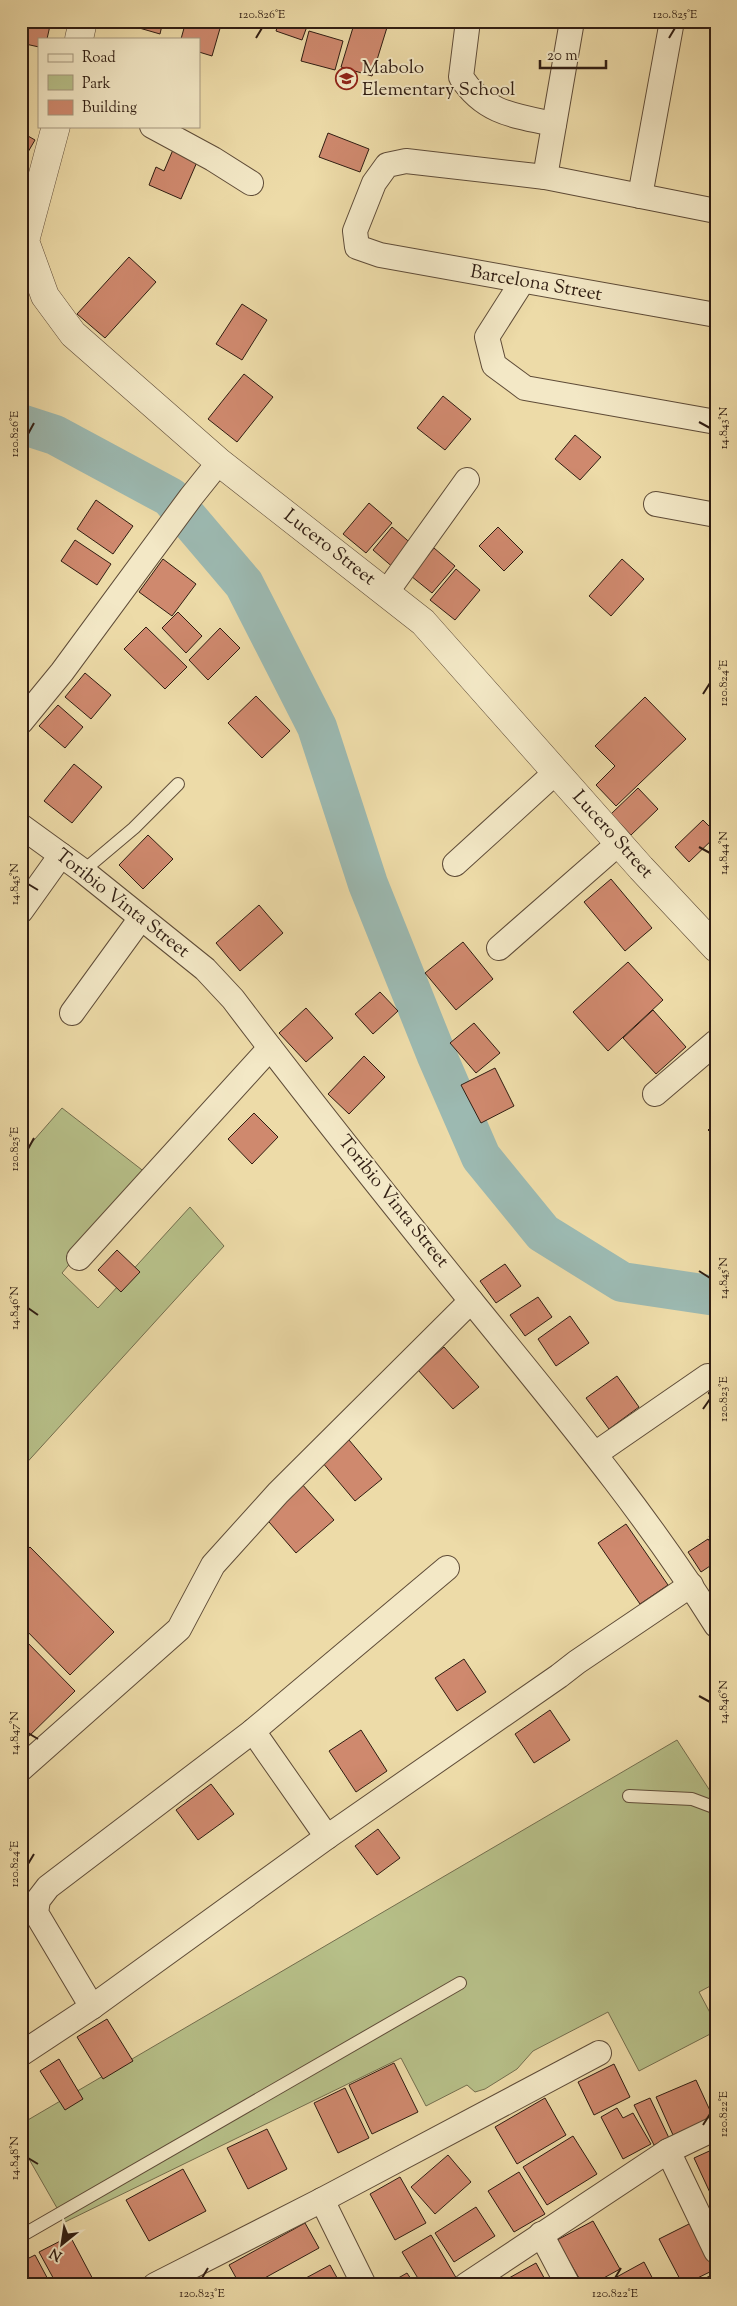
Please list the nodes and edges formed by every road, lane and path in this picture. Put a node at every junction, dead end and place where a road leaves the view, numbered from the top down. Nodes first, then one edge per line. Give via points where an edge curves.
1 (83, 21) edge
2 (468, 21) edge
3 (572, 21) edge
4 (672, 21) edge
5 (78, 38) edge
6 (554, 124) junction
7 (55, 128) edge
8 (156, 128) edge
9 (545, 177) junction
10 (251, 182) dead end
11 (640, 196) junction
12 (716, 211) edge
13 (23, 240) edge
14 (522, 282) junction
15 (716, 315) edge
16 (716, 422) edge
17 (220, 462) junction
18 (467, 480) dead end
19 (656, 504) dead end
20 (716, 515) edge
21 (386, 593) junction
22 (21, 722) edge
23 (556, 772) junction
24 (178, 784) dead end
25 (21, 826) edge
26 (619, 843) junction
27 (61, 855) junction
28 (455, 864) dead end
29 (83, 871) junction
30 (21, 911) edge
31 (141, 918) junction
32 (499, 948) dead end
33 (716, 948) edge
34 (72, 1013) dead end
35 (716, 1042) edge
36 (270, 1048) junction
37 (655, 1094) dead end
38 (79, 1258) dead end
39 (472, 1302) junction
40 (708, 1376) dead end
41 (595, 1454) junction
42 (447, 1568) dead end
43 (691, 1585) junction
44 (714, 1619) edge
45 (253, 1731) junction
46 (21, 1769) edge
47 (629, 1796) dead end
48 (716, 1808) edge
49 (327, 1837) junction
50 (29, 1906) edge
51 (460, 1982) dead end
52 (92, 2007) junction
53 (599, 2053) dead end
54 (21, 2054) edge
55 (716, 2128) edge
56 (668, 2151) junction
57 (322, 2200) junction
58 (541, 2234) junction
59 (21, 2236) edge
60 (716, 2251) edge
61 (155, 2285) edge
62 (364, 2285) edge
63 (466, 2285) edge
64 (568, 2285) edge

1 - 5 street
2 - 6 street via 461,77 470,91 507,115
3 - 6 street
4 - 11 street
6 - 9 street
7 - 13 street, Lucero Street
8 - 10 street
9 - 11 street
9 - 14 street, Barcelona Street via 406,161 387,165 374,183 355,231 357,247 380,255
11 - 12 street
13 - 17 street, Lucero Street via 45,296 73,334
14 - 15 street, Barcelona Street
14 - 16 street via 487,338 494,365 525,388
17 - 21 street, Lucero Street
17 - 22 street
18 - 21 street
19 - 20 street
21 - 23 street, Lucero Street via 423,622
23 - 26 street, Lucero Street
23 - 28 street
24 - 29 lane via 134,828
25 - 27 street, Toribio Vinta Street
26 - 32 street
26 - 33 street, Lucero Street
27 - 29 street, Toribio Vinta Street
27 - 30 street
29 - 31 street, Toribio Vinta Street
31 - 34 street
31 - 36 street, Toribio Vinta Street via 205,970 233,999
35 - 37 street
36 - 38 street
36 - 39 street, Toribio Vinta Street
39 - 41 street, Toribio Vinta Street
39 - 46 street via 278,1493 213,1565 179,1629
40 - 41 street
41 - 43 street, Toribio Vinta Street
42 - 45 street
43 - 44 street, Toribio Vinta Street
43 - 49 street
45 - 49 street
45 - 50 street via 48,1887
47 - 48 lane via 692,1799
49 - 52 street
50 - 52 street
51 - 59 lane
52 - 54 street
53 - 57 street
55 - 56 street
56 - 58 street
56 - 60 street
57 - 61 street
57 - 62 street
58 - 63 street
58 - 64 street

